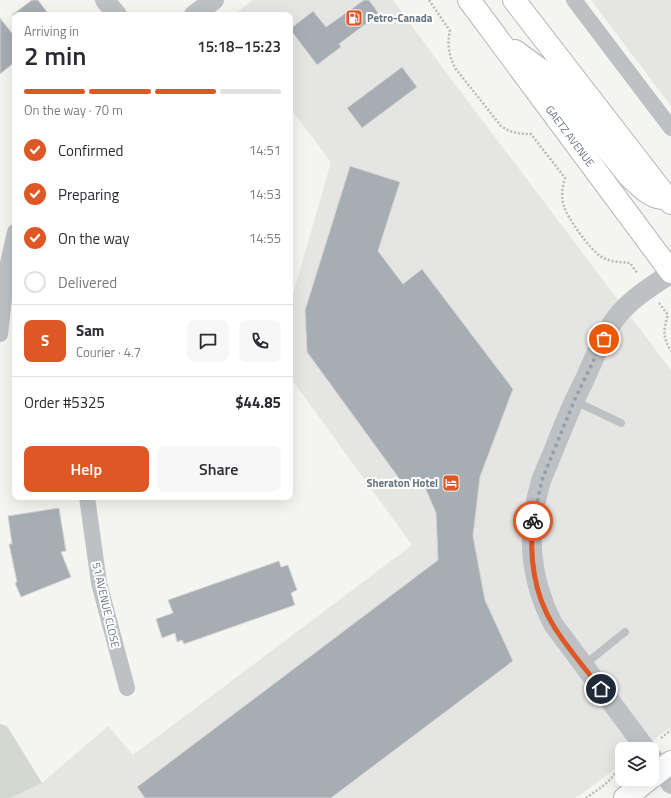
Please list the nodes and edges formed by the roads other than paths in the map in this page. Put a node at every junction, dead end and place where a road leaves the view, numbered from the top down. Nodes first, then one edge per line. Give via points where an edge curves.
1 (105, 0) edge
2 (214, 0) edge
3 (469, 0) edge
4 (514, 0) edge
5 (574, 0) edge
6 (115, 12) edge
7 (198, 12) edge
8 (497, 38) junction
9 (671, 128) edge
10 (670, 200) edge
11 (12, 240) edge
12 (4, 261) edge
13 (671, 272) edge
14 (0, 334) edge
15 (574, 401) junction
16 (621, 423) dead end
17 (87, 500) edge
18 (625, 632) dead end
19 (584, 666) junction
20 (127, 688) dead end
21 (641, 742) edge
22 (641, 786) edge
23 (654, 786) edge
24 (625, 798) edge
25 (650, 798) edge

1 - 6 street
2 - 7 street
3 - 8 main road, GAETZ AVENUE
4 - 10 main road
5 - 9 street
8 - 10 main road via 549,76 628,176 642,188
8 - 13 main road, GAETZ AVENUE
11 - 12 street
12 - 14 street
13 - 15 street via 627,305 609,327
15 - 16 lane
15 - 19 street via 542,480 531,534 534,573 546,610 565,642
17 - 20 street, 51 AVENUE CLOSE via 100,583
18 - 19 lane
19 - 21 street
22 - 24 main road
23 - 25 main road

